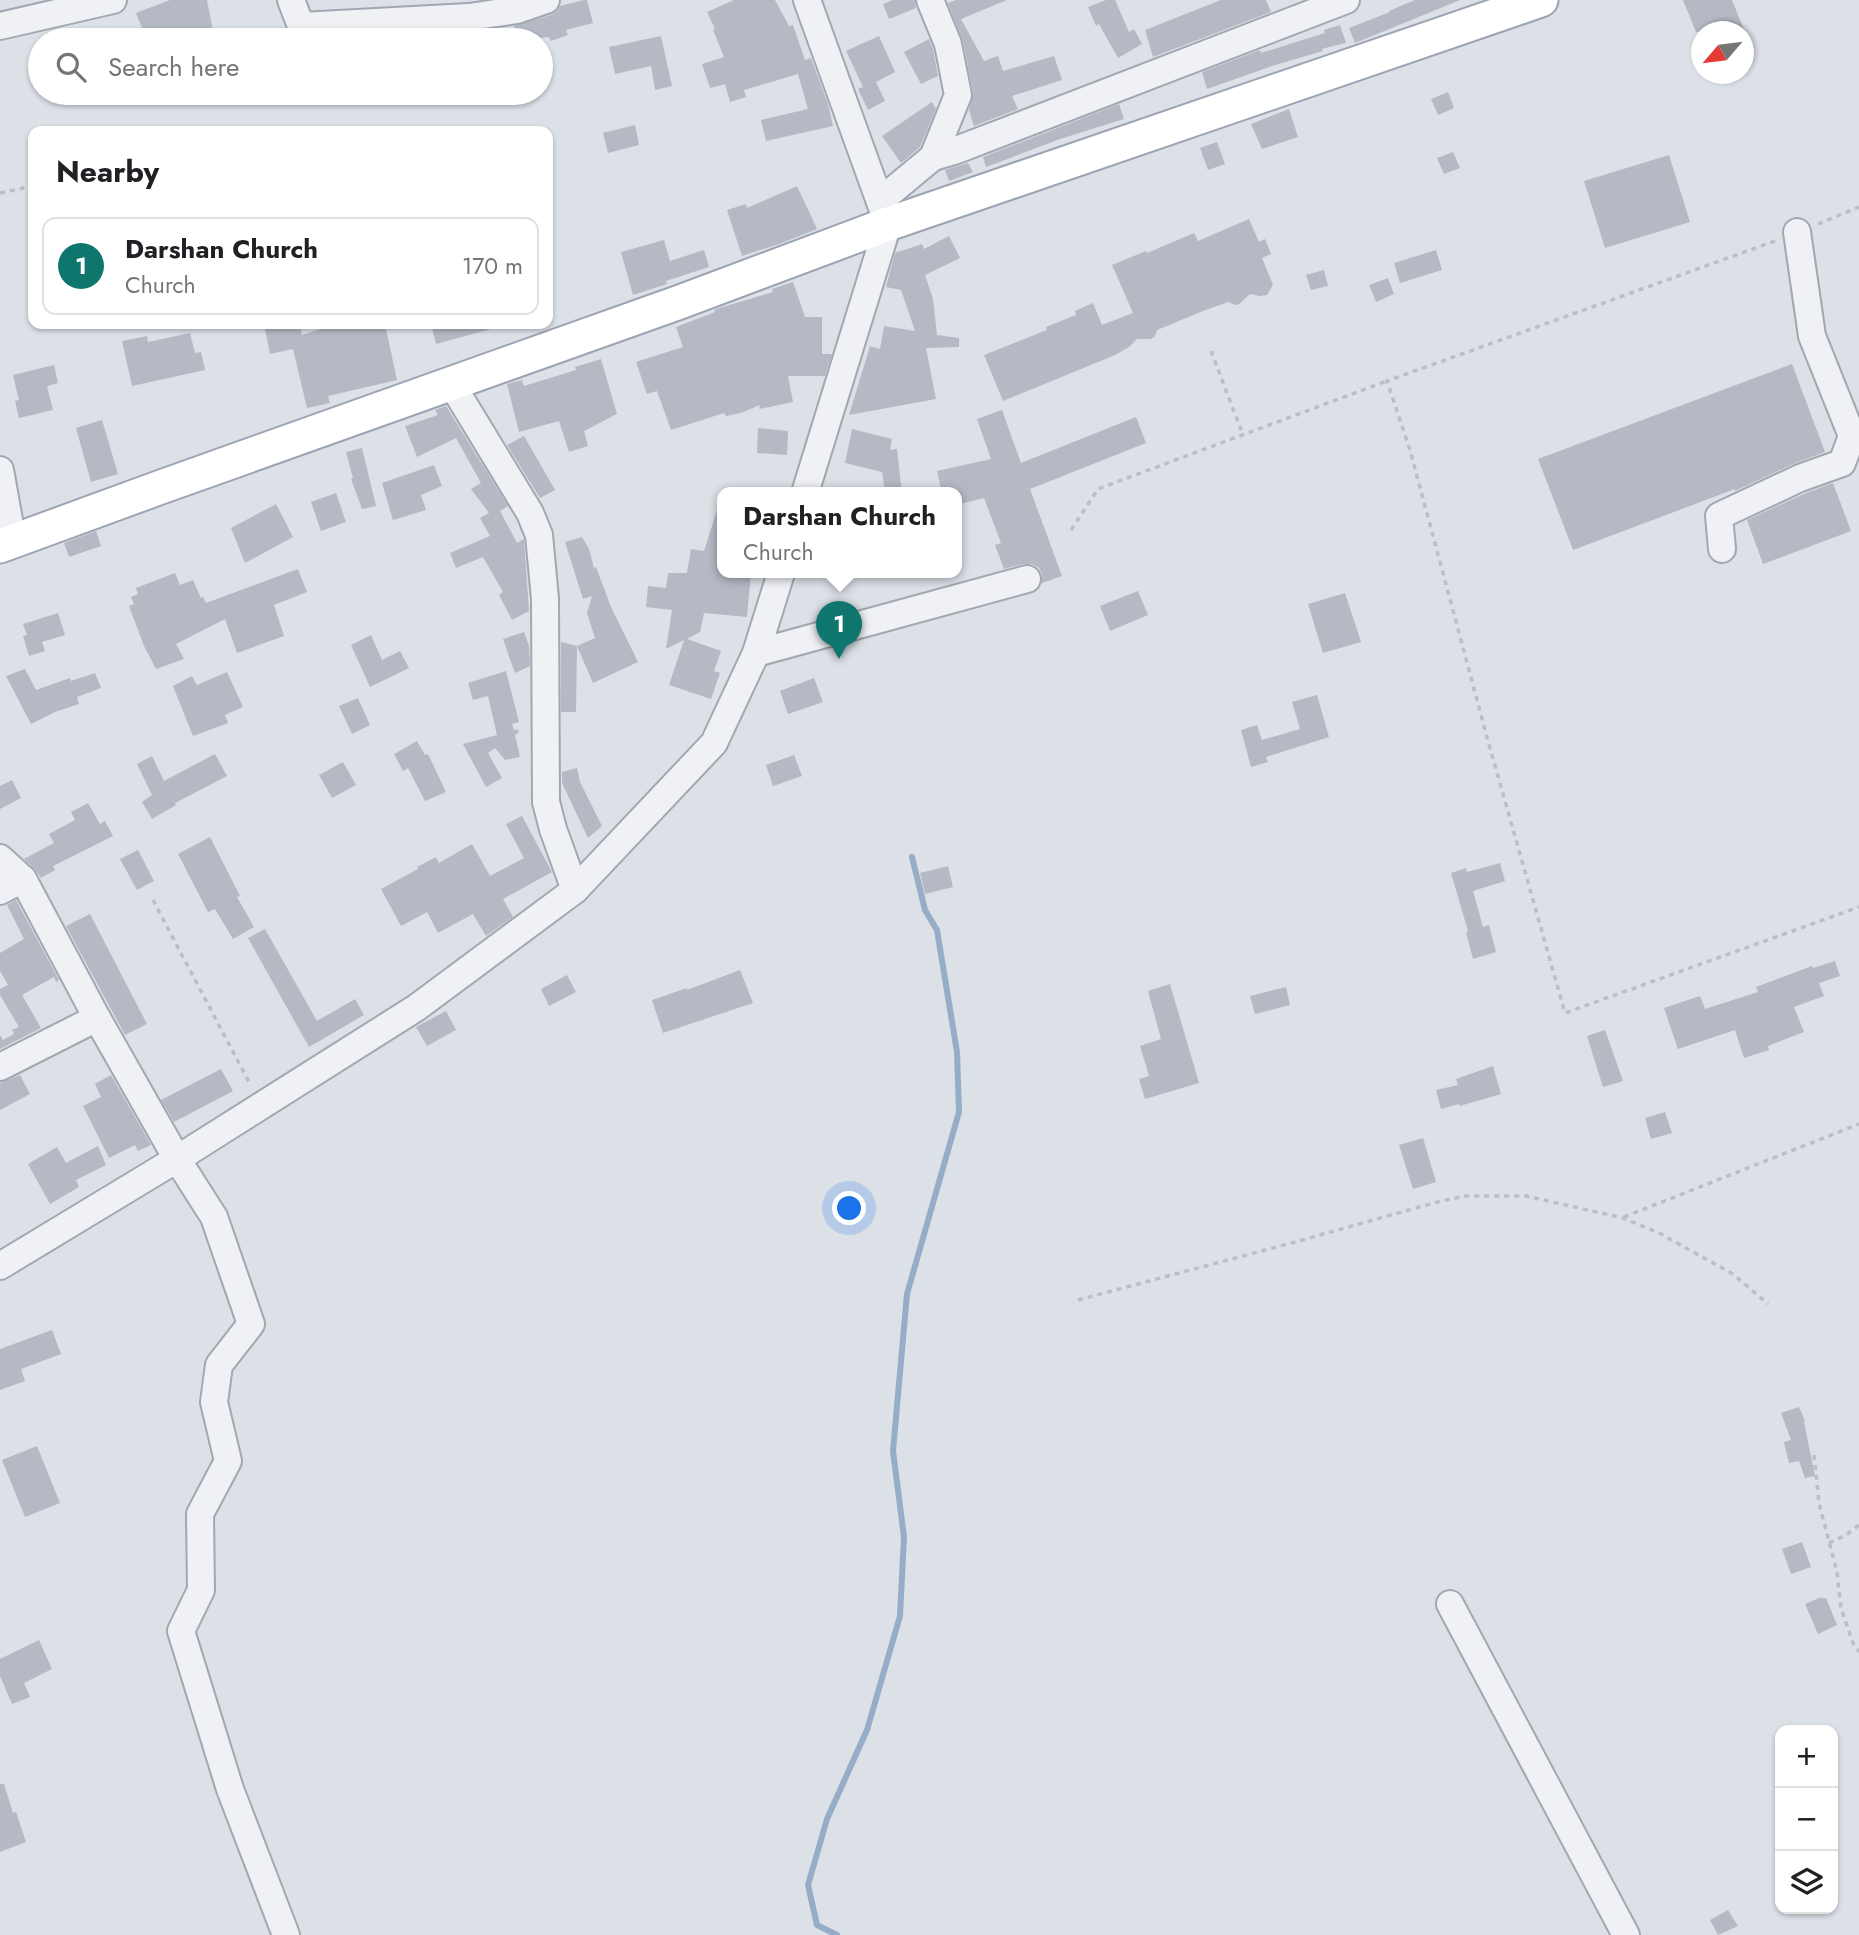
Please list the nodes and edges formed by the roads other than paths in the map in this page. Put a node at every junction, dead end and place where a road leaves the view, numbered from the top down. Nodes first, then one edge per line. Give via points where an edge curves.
1 (113, 0) edge
2 (290, 0) edge
3 (546, 0) edge
4 (807, 0) edge
5 (930, 0) edge
6 (1346, 0) edge
7 (1541, 0) edge
8 (467, 8) edge
9 (0, 26) edge
10 (933, 157) junction
11 (884, 212) junction
12 (1797, 232) road end
13 (451, 383) junction
14 (0, 470) edge
15 (807, 487) edge
16 (7, 544) edge
17 (1722, 549) dead end
18 (778, 578) edge
19 (1027, 579) dead end
20 (756, 653) junction
21 (0, 858) edge
22 (11, 885) edge
23 (575, 890) junction
24 (97, 1017) junction
25 (0, 1067) edge
26 (177, 1159) junction
27 (0, 1266) edge
28 (1450, 1604) dead end
29 (286, 1935) edge
30 (1626, 1935) edge

1 - 9 street
2 - 8 street via 301,26
3 - 8 street via 517,10
4 - 11 street
5 - 10 street via 948,44 958,95
6 - 10 street
7 - 11 main road
10 - 11 street
11 - 13 main road via 680,302
11 - 15 street
12 - 17 street via 1812,336 1852,436 1842,463 1718,516
13 - 16 main road
13 - 23 street via 539,535 545,599 546,802
14 - 16 street
18 - 20 street
19 - 20 street
20 - 23 street via 714,744
21 - 22 street
22 - 24 street
23 - 26 street via 416,1008
24 - 25 street
24 - 26 street
26 - 27 street
26 - 29 street via 215,1217 251,1324 219,1366 215,1402 228,1461 200,1514 201,1591 181,1631 230,1789
28 - 30 street

